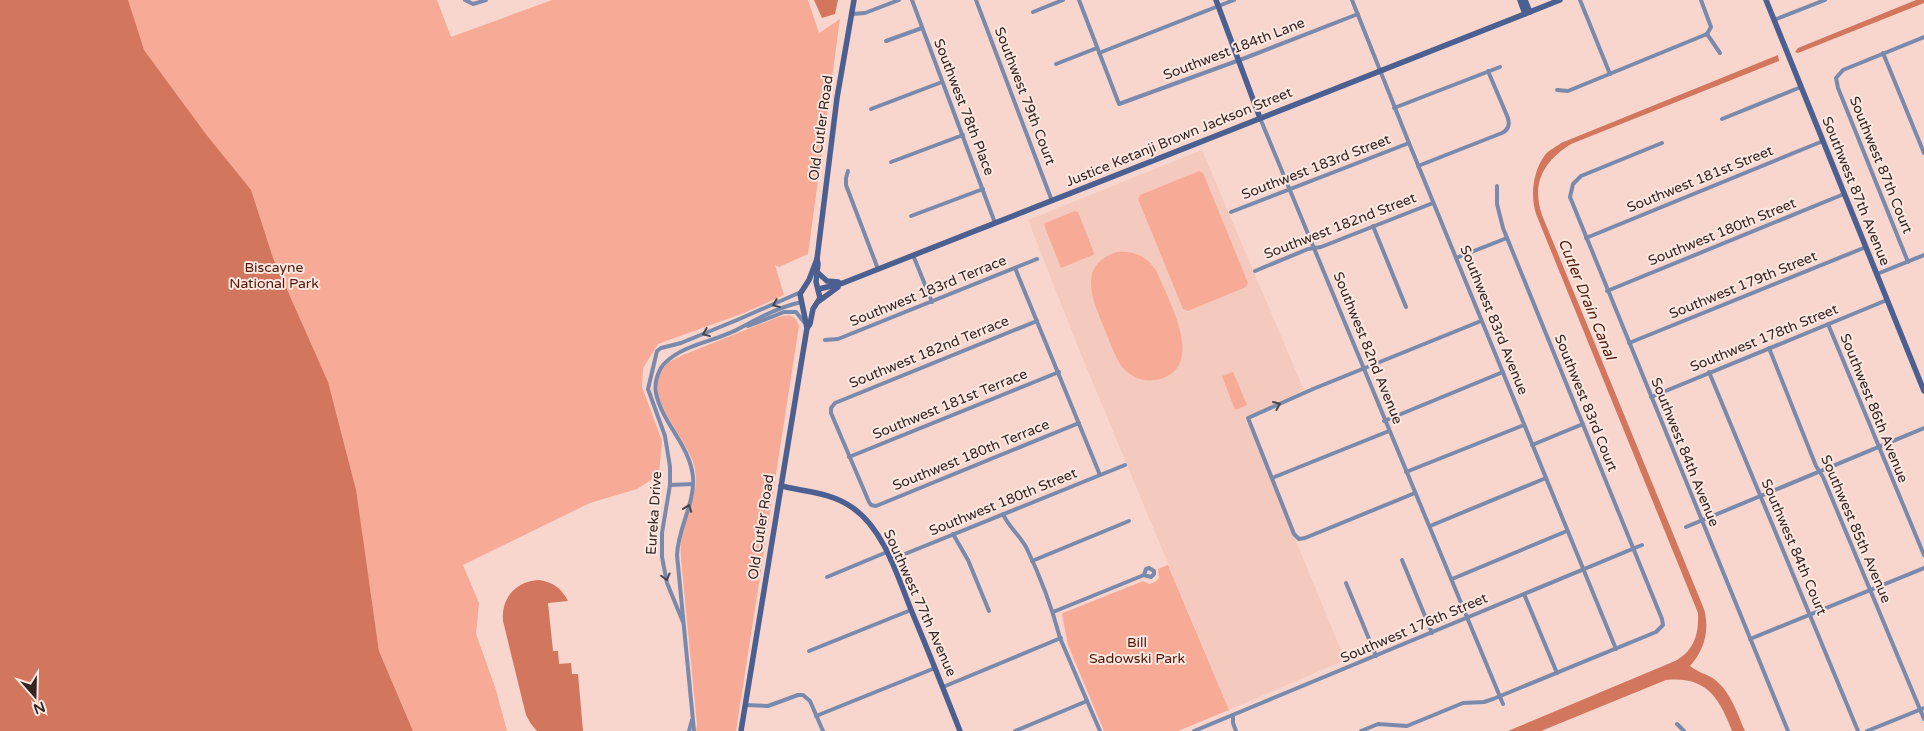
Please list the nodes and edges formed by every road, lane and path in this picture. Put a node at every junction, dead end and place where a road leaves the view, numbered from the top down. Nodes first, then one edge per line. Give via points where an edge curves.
1 (466, 0) edge
2 (486, 0) edge
3 (854, 0) edge
4 (899, 0) edge
5 (912, 0) edge
6 (976, 0) edge
7 (1063, 0) edge
8 (1079, 0) edge
9 (1234, 0) edge
10 (1352, 0) edge
11 (1520, 0) edge
12 (1525, 0) edge
13 (1560, 0) edge
14 (1580, 0) edge
15 (1701, 0) edge
16 (1766, 0) edge
17 (1825, 0) edge
18 (1217, 3) edge
19 (1033, 12) dead end
20 (1527, 13) junction
21 (852, 14) junction
22 (1358, 14) junction
23 (1774, 20) junction
24 (922, 28) junction
25 (1707, 34) junction
26 (1924, 37) edge
27 (886, 41) dead end
28 (1097, 48) junction
29 (1099, 53) junction
30 (1884, 53) junction
31 (1720, 54) dead end
32 (1238, 60) junction
33 (1056, 64) dead end
34 (1500, 66) dead end
35 (1380, 71) junction
36 (1488, 71) junction
37 (1610, 74) junction
38 (942, 82) junction
39 (1801, 88) junction
40 (1557, 90) dead end
41 (1394, 108) junction
42 (870, 109) dead end
43 (1260, 118) junction
44 (1722, 119) dead end
45 (963, 135) junction
46 (1823, 141) junction
47 (1409, 143) junction
48 (1662, 143) dead end
49 (1924, 153) edge
50 (892, 162) dead end
51 (1418, 166) junction
52 (848, 171) dead end
53 (1497, 186) dead end
54 (982, 189) junction
55 (1289, 189) junction
56 (1844, 194) junction
57 (1052, 201) junction
58 (1433, 203) junction
59 (1230, 212) dead end
60 (910, 216) dead end
61 (995, 223) junction
62 (1374, 226) junction
63 (1507, 238) junction
64 (1586, 238) junction
65 (1866, 247) junction
66 (1314, 248) junction
67 (913, 255) junction
68 (1924, 255) edge
69 (1456, 258) junction
70 (817, 259) junction
71 (1038, 259) dead end
72 (1908, 262) junction
73 (1015, 268) junction
74 (878, 269) junction
75 (1254, 271) dead end
76 (817, 272) junction
77 (1877, 274) junction
78 (843, 283) junction
79 (818, 289) junction
80 (803, 290) junction
81 (1608, 291) junction
82 (1887, 300) junction
83 (818, 302) junction
84 (932, 302) junction
85 (803, 303) junction
86 (1406, 307) dead end
87 (1037, 321) junction
88 (1482, 321) junction
89 (1828, 324) junction
90 (806, 326) junction
91 (744, 327) junction
92 (825, 340) dead end
93 (1629, 343) junction
94 (1768, 348) junction
95 (656, 360) junction
96 (664, 364) junction
97 (1363, 368) junction
98 (1058, 372) junction
99 (1503, 372) junction
100 (1709, 372) junction
101 (1921, 378) edge
102 (648, 387) junction
103 (655, 387) junction
104 (1924, 391) edge
105 (1651, 397) junction
106 (668, 420) junction
107 (1384, 420) junction
108 (661, 422) junction
109 (1079, 423) junction
110 (1583, 424) junction
111 (1524, 425) junction
112 (1924, 428) edge
113 (1388, 431) junction
114 (677, 436) junction
115 (666, 440) junction
116 (1532, 445) junction
117 (1878, 447) junction
118 (849, 457) junction
119 (1125, 465) dead end
120 (1406, 472) junction
121 (1820, 472) junction
122 (1100, 475) junction
123 (1272, 478) junction
124 (1546, 478) junction
125 (693, 484) junction
126 (670, 485) junction
127 (781, 486) junction
128 (1415, 493) junction
129 (1761, 496) junction
130 (1004, 514) junction
131 (1129, 521) dead end
132 (1701, 521) junction
133 (1430, 526) junction
134 (1686, 527) dead end
135 (1568, 531) junction
136 (954, 534) junction
137 (1642, 546) dead end
138 (1634, 549) junction
139 (887, 552) junction
140 (1924, 555) edge
141 (890, 560) junction
142 (1402, 560) dead end
143 (1032, 561) junction
144 (1924, 568) edge
145 (1583, 570) junction
146 (1144, 575) dead end
147 (827, 577) dead end
148 (1452, 579) junction
149 (1346, 583) dead end
150 (1870, 590) junction
151 (1524, 594) junction
152 (682, 600) junction
153 (674, 601) junction
154 (911, 610) junction
155 (989, 611) dead end
156 (1053, 612) junction
157 (1810, 615) junction
158 (1467, 618) junction
159 (684, 624) junction
160 (1432, 633) junction
161 (1061, 638) junction
162 (1750, 639) junction
163 (1616, 649) junction
164 (809, 651) dead end
165 (1376, 656) junction
166 (935, 668) junction
167 (1557, 673) junction
168 (942, 687) junction
169 (1499, 696) junction
170 (1087, 701) junction
171 (1502, 704) dead end
172 (745, 705) junction
173 (1922, 709) edge
174 (1233, 715) junction
175 (816, 716) junction
176 (693, 718) junction
177 (1924, 719) edge
178 (1678, 724) dead end
179 (688, 731) edge
180 (694, 731) edge
181 (741, 731) edge
182 (823, 731) edge
183 (960, 731) edge
184 (1015, 731) edge
185 (1100, 731) edge
186 (1194, 731) edge
187 (1236, 731) edge
188 (1361, 731) edge
189 (1684, 731) edge
190 (1788, 731) edge
191 (1858, 731) edge
192 (1866, 731) edge

1 - 2 street via 470,4
3 - 21 main road, Old Cutler Road
4 - 21 street via 865,13
5 - 24 street, Southwest 78th Place
6 - 57 street, Southwest 79th Court
7 - 19 street
8 - 28 street
9 - 18 street
10 - 22 street, Southwest 83rd Avenue
11 - 20 main road
12 - 20 main road
13 - 20 main road
14 - 37 street
15 - 25 street via 1711,26
16 - 23 main road, Southwest 87th Avenue
17 - 23 street
18 - 29 street
18 - 32 main road, Southwest 82nd Avenue
20 - 35 main road, Justice Ketanji Brown Jackson Street
21 - 70 main road, Old Cutler Road via 837,98
22 - 32 street, Southwest 184th Lane
22 - 35 street, Southwest 83rd Avenue
23 - 39 main road, Southwest 87th Avenue
24 - 27 street
24 - 38 street, Southwest 78th Place
25 - 31 street
25 - 37 street
26 - 30 street
28 - 29 street
28 - 33 street
29 - 32 street, Southwest 184th Lane via 1119,104
30 - 49 street
30 - 72 street, Southwest 87th Court via 1845,69 1836,76 1837,86
32 - 43 main road, Southwest 82nd Avenue
34 - 36 street
35 - 41 street, Southwest 83rd Avenue
35 - 43 main road, Justice Ketanji Brown Jackson Street
36 - 41 street
36 - 51 street via 1508,118 1508,128
37 - 40 street via 1568,90
38 - 42 street
38 - 45 street, Southwest 78th Place
39 - 44 street
39 - 46 main road, Southwest 87th Avenue
41 - 47 street, Southwest 83rd Avenue
43 - 55 street, Southwest 82nd Avenue
43 - 57 main road, Justice Ketanji Brown Jackson Street
45 - 50 street
45 - 54 street, Southwest 78th Place
46 - 56 main road, Southwest 87th Avenue
46 - 64 street, Southwest 181st Street
47 - 51 street, Southwest 83rd Avenue
47 - 55 street, Southwest 183rd Street
48 - 64 street, Southwest 84th Avenue via 1575,181 1570,196
51 - 58 street, Southwest 83rd Avenue
52 - 74 street via 846,185
53 - 63 street, Southwest 83rd Court via 1497,204
54 - 60 street
54 - 61 street, Southwest 78th Place
55 - 59 street, Southwest 183rd Street
55 - 66 street, Southwest 82nd Avenue
56 - 65 main road, Southwest 87th Avenue
56 - 81 street, Southwest 180th Street
57 - 61 main road, Justice Ketanji Brown Jackson Street
58 - 62 street, Southwest 182nd Street
58 - 69 street, Southwest 83rd Avenue
61 - 67 main road, Justice Ketanji Brown Jackson Street
62 - 66 street, Southwest 182nd Street
62 - 86 street
63 - 69 street
63 - 110 street, Southwest 83rd Court
64 - 81 street, Southwest 84th Avenue
65 - 77 main road, Southwest 87th Avenue
65 - 93 street, Southwest 179th Street
66 - 75 street, Southwest 182nd Street
66 - 97 street, Southwest 82nd Avenue
67 - 74 main road, Justice Ketanji Brown Jackson Street
67 - 84 street
68 - 72 street
69 - 88 street, Southwest 83rd Avenue
70 - 76 main road, Old Cutler Road
70 - 80 main road, Old Cutler Road
71 - 73 street, Southwest 183rd Terrace
72 - 77 street
73 - 84 street, Southwest 183rd Terrace
73 - 87 street
74 - 78 main road, Justice Ketanji Brown Jackson Street
76 - 78 main road via 827,281
76 - 79 main road, Old Cutler Road
77 - 82 main road, Southwest 87th Avenue
78 - 79 main road, Justice Ketanji Brown Jackson Street
78 - 83 main road, Justice Ketanji Brown Jackson Street
79 - 80 main road via 810,286
79 - 83 main road via 821,295
80 - 85 main road via 800,298
80 -> 95 street via 791,298 681,343 661,348 657,351
81 - 93 street, Southwest 84th Avenue
82 - 89 street, Southwest 178th Street
82 - 101 main road, Southwest 87th Avenue
83 - 85 main road via 811,305
83 - 90 main road, Old Cutler Road via 810,324
84 - 92 street, Southwest 183rd Terrace via 838,340
85 - 90 main road, Old Cutler Road
85 - 91 street via 783,308
87 - 98 street
87 - 118 street, Southwest 182nd Terrace via 838,401 832,406 831,413
88 - 97 street
88 - 99 street, Southwest 83rd Avenue
89 - 94 street, Southwest 178th Street
89 - 117 street, Southwest 86th Avenue
90 - 91 street via 796,312 787,311
90 - 127 main road, Old Cutler Road
91 - 96 street via 681,352
93 - 105 street, Southwest 84th Avenue
94 - 100 street, Southwest 178th Street
94 - 121 street, Southwest 85th Avenue
95 - 96 street
95 - 102 street
96 - 103 street
97 - 107 street, Southwest 82nd Avenue
123 -> 97 street via 1248,418
98 - 109 street
98 - 118 street, Southwest 181st Terrace
99 - 107 street
99 - 111 street, Southwest 83rd Avenue
100 - 105 street, Southwest 178th Street
100 - 129 street, Southwest 84th Court
101 - 104 main road, Southwest 87th Avenue
102 - 103 street
102 - 108 street, Eureka Drive
103 - 106 street, Eureka Drive
105 - 132 street, Southwest 84th Avenue
106 - 108 street
106 - 114 street, Eureka Drive
107 - 113 street, Southwest 82nd Avenue
108 - 115 street, Eureka Drive
109 - 118 street, Southwest 180th Terrace via 879,505 871,505
109 - 122 street
110 - 116 street
110 - 138 street, Southwest 83rd Court
111 - 116 street, Southwest 83rd Avenue
111 - 120 street
112 - 117 street
113 - 120 street, Southwest 82nd Avenue
113 - 123 street
114 - 115 street
114 - 125 street, Eureka Drive via 688,459
115 - 126 street, Eureka Drive
116 - 124 street, Southwest 83rd Avenue
117 - 121 street
117 - 140 street, Southwest 86th Avenue
119 - 122 street, Southwest 180th Street
120 - 128 street, Southwest 82nd Avenue
121 - 129 street
121 - 150 street, Southwest 85th Avenue
122 - 130 street, Southwest 180th Street
123 - 128 street via 1298,539
124 - 133 street
124 - 135 street, Southwest 83rd Avenue
125 - 126 street
152 -> 125 street, Eureka Drive via 678,542
126 -> 153 street, Eureka Drive via 662,550 665,574
127 - 139 main road, Southwest 77th Avenue via 821,493 850,506 872,526
127 - 172 main road, Old Cutler Road
128 - 133 street, Southwest 82nd Avenue
129 - 132 street
129 - 157 street, Southwest 84th Court
130 - 136 street, Southwest 180th Street
130 - 143 street via 1026,546
131 - 143 street
132 - 134 street
132 - 162 street, Southwest 84th Avenue
133 - 148 street, Southwest 82nd Avenue
135 - 145 street, Southwest 83rd Avenue
135 - 148 street
136 - 141 street, Southwest 180th Street
136 - 155 street
137 - 138 street, Southwest 176th Street
138 - 145 street, Southwest 176th Street
138 - 163 street, Southwest 83rd Court via 1662,619 1662,627
139 - 141 main road, Southwest 77th Avenue
139 - 147 street
141 - 154 main road, Southwest 77th Avenue
142 - 160 street
143 - 156 street
144 - 150 street
145 - 151 street, Southwest 176th Street
145 - 163 street, Southwest 83rd Avenue
146 - 156 street
148 - 158 street, Southwest 82nd Avenue
149 - 165 street
150 - 157 street
150 - 173 street, Southwest 85th Avenue
151 - 158 street, Southwest 176th Street
151 - 167 street
152 - 153 street
152 - 159 street, Eureka Drive
153 - 159 street, Eureka Drive
154 - 164 street
154 - 166 main road, Southwest 77th Avenue
156 - 161 street
157 - 162 street
157 - 191 street, Southwest 84th Court
158 - 160 street, Southwest 176th Street
158 - 169 street, Southwest 82nd Avenue
159 - 176 street, Eureka Drive
160 - 165 street, Southwest 176th Street
161 - 168 street
161 - 170 street
162 - 190 street, Southwest 84th Avenue
163 - 167 street
165 - 174 street, Southwest 176th Street
166 - 168 main road, Southwest 77th Avenue
166 - 175 street
167 - 169 street
168 - 183 main road, Southwest 77th Avenue
169 - 171 street, Southwest 82nd Avenue
169 - 188 street via 1484,702 1463,703 1407,726 1382,724
170 - 184 street
170 - 185 street
172 - 175 street via 768,706 803,695 810,701
172 - 181 main road, Old Cutler Road
173 - 177 street, Southwest 85th Avenue
173 - 192 street
174 - 186 street, Southwest 176th Street
174 - 187 street
175 - 182 street
176 - 179 street, Eureka Drive
176 - 180 street, Eureka Drive
178 - 189 street

